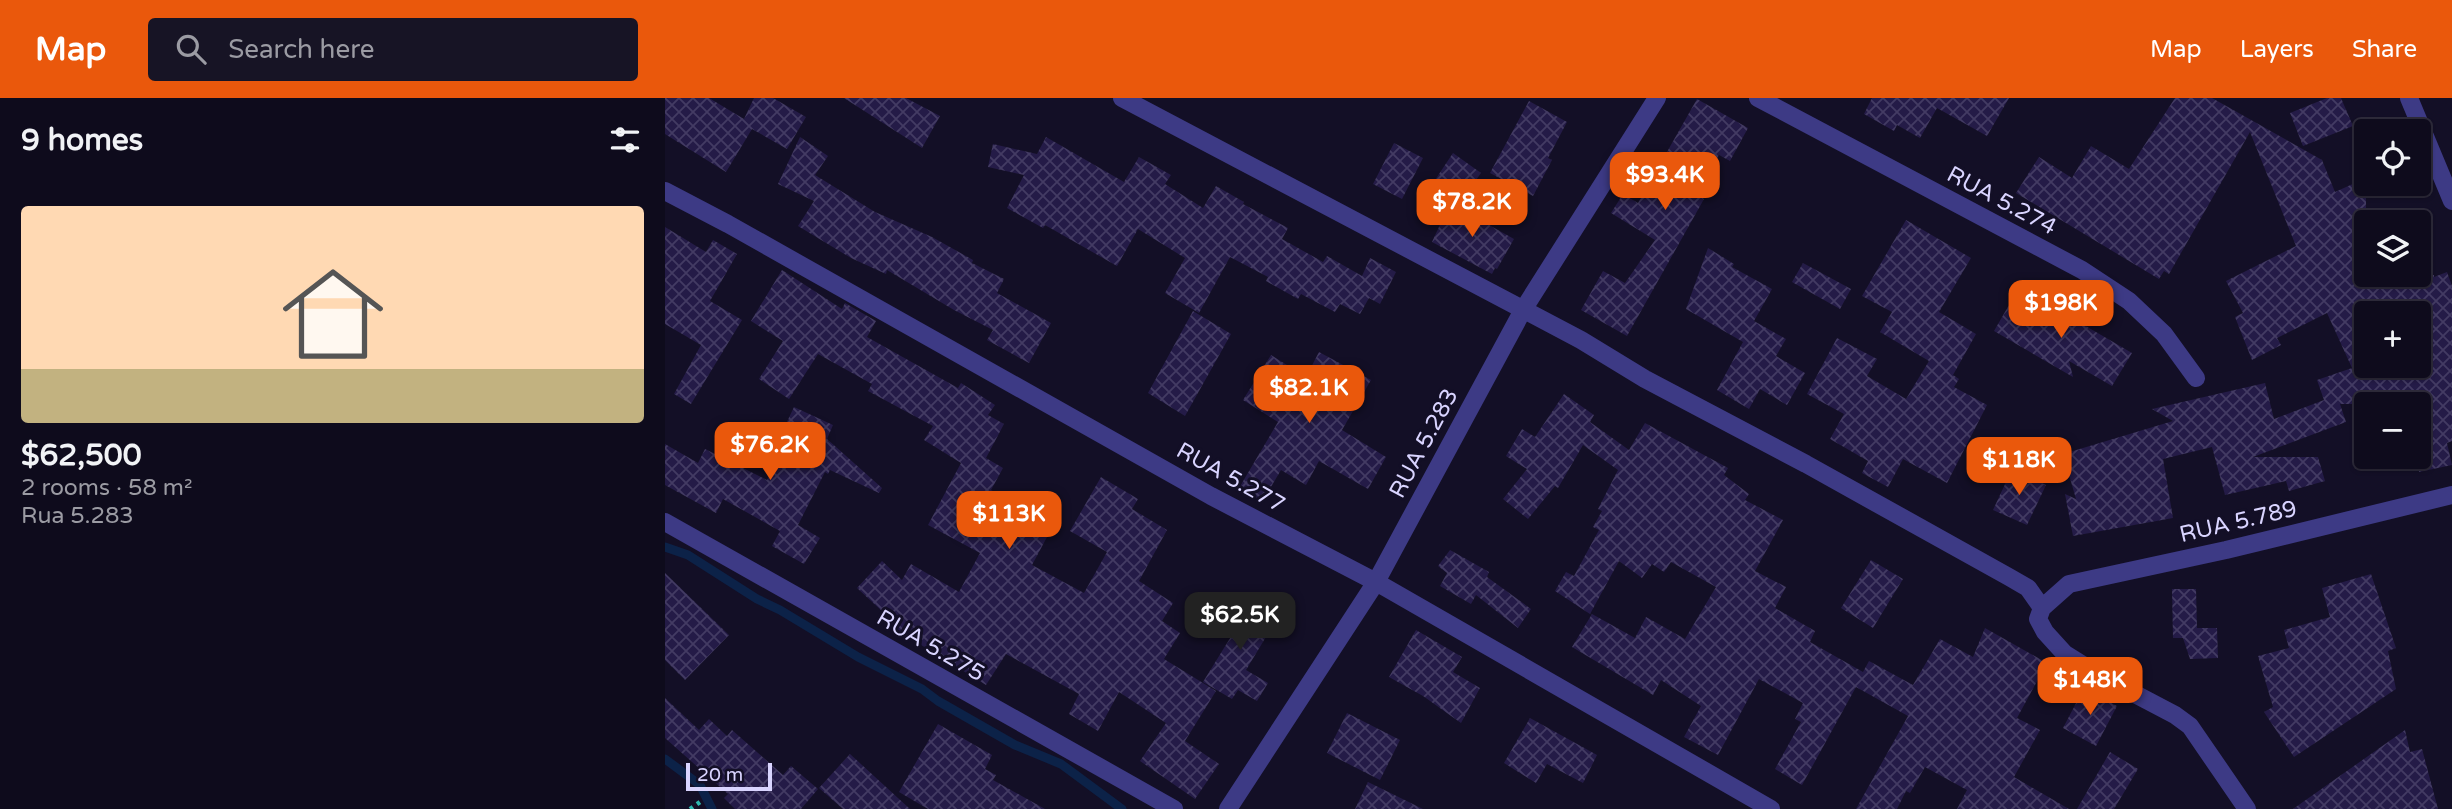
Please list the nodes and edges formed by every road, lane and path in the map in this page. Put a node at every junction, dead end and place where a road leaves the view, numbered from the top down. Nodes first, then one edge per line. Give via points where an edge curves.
1 (1122, 98) edge
2 (1657, 98) edge
3 (1759, 98) edge
4 (2409, 98) edge
5 (665, 191) edge
6 (2452, 201) edge
7 (1523, 310) junction
8 (2196, 378) dead end
9 (2452, 495) edge
10 (665, 522) edge
11 (1376, 582) junction
12 (2042, 608) junction
13 (703, 800) dead end
14 (690, 809) edge
15 (1174, 809) edge
16 (1229, 809) edge
17 (1771, 809) edge
18 (2247, 809) edge

1 - 7 street
2 - 7 street, RUA 5.283
3 - 8 street, RUA 5.274 via 2083,270 2129,301 2164,334
4 - 6 street
5 - 11 street, RUA 5.277 via 1211,496
7 - 11 street, RUA 5.283
7 - 12 street via 2009,577 2028,588
9 - 12 street, RUA 5.789 via 2069,584
10 - 15 street, RUA 5.275
11 - 16 street, RUA 5.283
11 - 17 street, RUA 5.277
12 - 18 street via 2038,619 2064,654 2190,726
13 - 14 path

